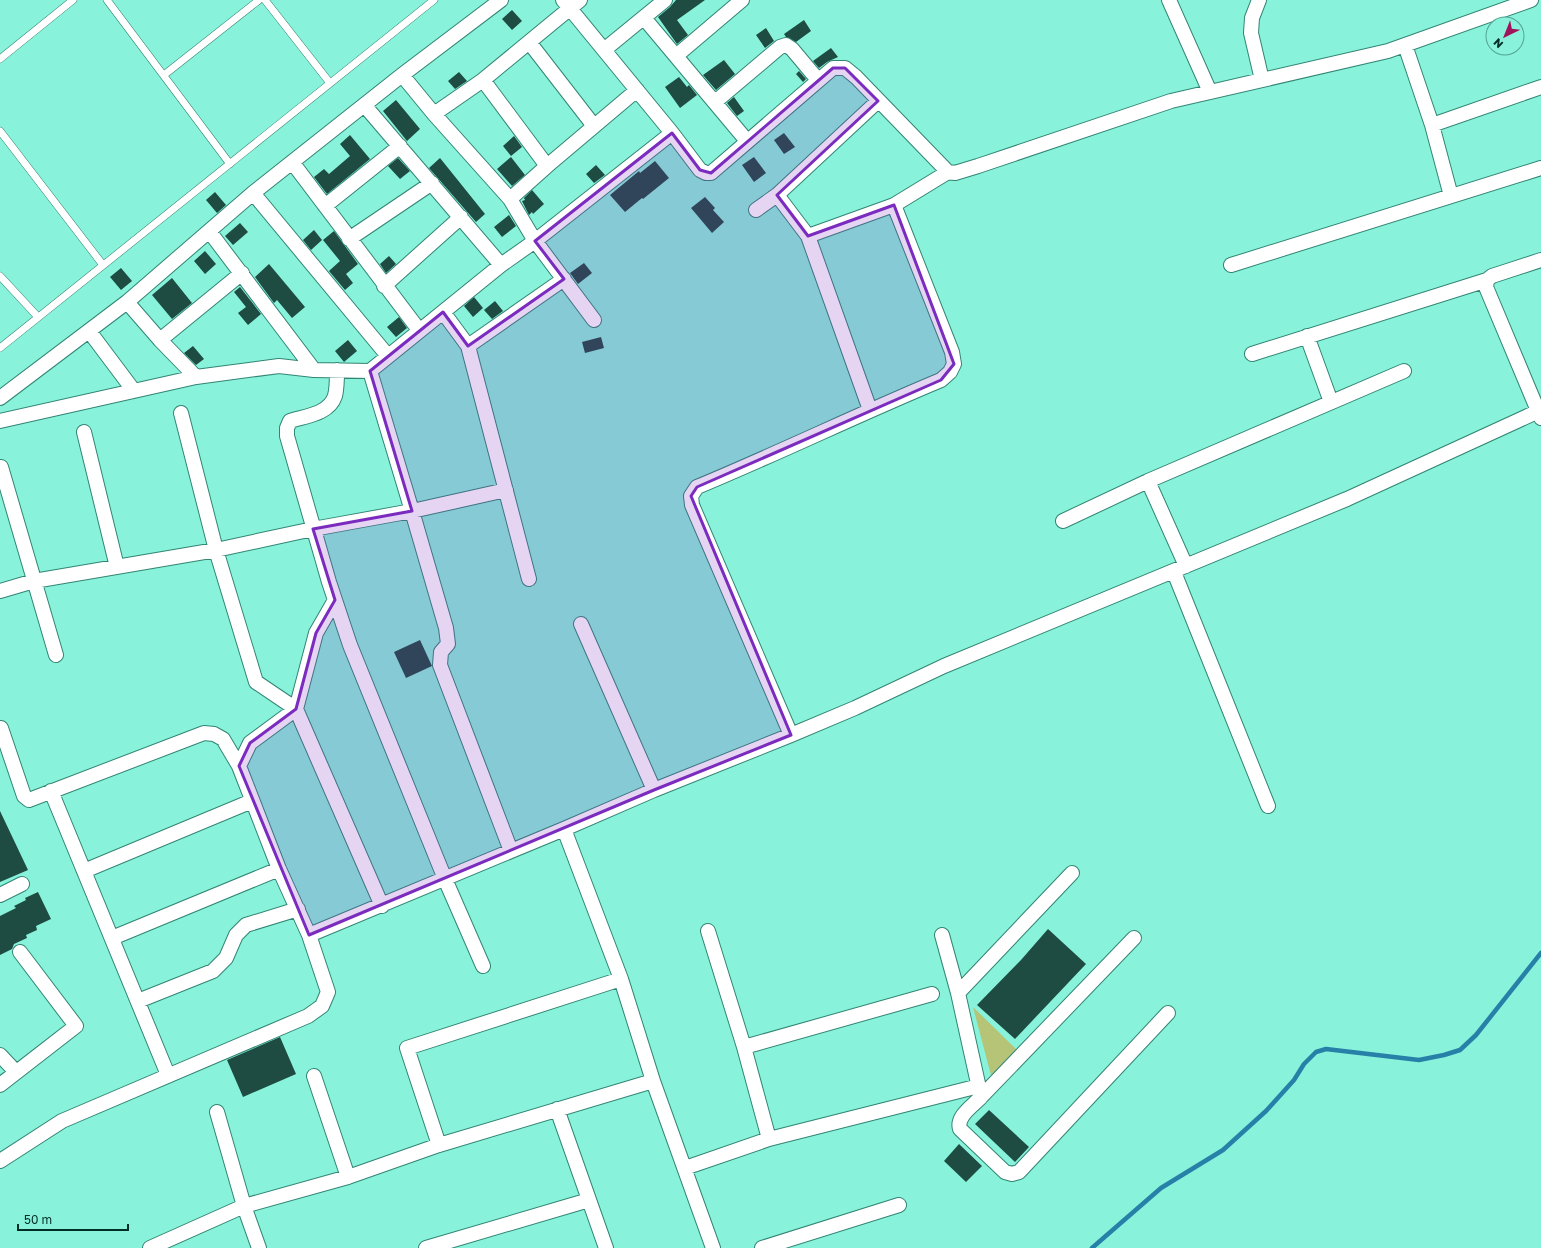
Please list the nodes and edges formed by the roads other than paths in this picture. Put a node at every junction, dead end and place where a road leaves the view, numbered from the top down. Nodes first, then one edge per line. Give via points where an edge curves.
1 (73, 0) edge
2 (107, 0) edge
3 (259, 0) edge
4 (265, 0) edge
5 (434, 0) edge
6 (501, 0) edge
7 (665, 0) edge
8 (742, 0) edge
9 (1170, 0) edge
10 (1259, 0) edge
11 (1531, 0) edge
12 (571, 3) edge
13 (644, 18) junction
14 (529, 42) junction
15 (1405, 45) junction
16 (604, 50) junction
17 (676, 56) junction
18 (0, 59) edge
19 (164, 75) junction
20 (402, 75) junction
21 (483, 80) junction
22 (818, 80) junction
23 (1262, 80) junction
24 (330, 83) junction
25 (1541, 86) edge
26 (637, 90) junction
27 (1210, 92) junction
28 (878, 101) junction
29 (716, 102) junction
30 (365, 106) junction
31 (434, 114) junction
32 (1432, 125) junction
33 (594, 126) junction
34 (0, 131) edge
35 (672, 133) junction
36 (747, 141) junction
37 (400, 146) junction
38 (292, 162) junction
39 (230, 164) junction
40 (547, 166) junction
41 (1541, 168) edge
42 (948, 172) junction
43 (432, 183) junction
44 (253, 193) junction
45 (777, 195) junction
46 (1451, 196) junction
47 (510, 200) junction
48 (894, 205) junction
49 (325, 206) junction
50 (756, 210) dead end
51 (462, 217) junction
52 (209, 230) junction
53 (808, 236) junction
54 (349, 239) junction
55 (535, 241) junction
56 (1541, 260) edge
57 (103, 265) junction
58 (501, 265) junction
59 (1231, 265) dead end
60 (242, 273) junction
61 (0, 276) edge
62 (564, 279) junction
63 (1487, 280) junction
64 (384, 286) junction
65 (127, 302) junction
66 (443, 312) junction
67 (38, 317) junction
68 (594, 320) dead end
69 (419, 330) junction
70 (88, 331) junction
71 (1307, 336) junction
72 (160, 340) junction
73 (468, 346) junction
74 (0, 348) edge
75 (1252, 354) dead end
76 (388, 356) junction
77 (314, 370) junction
78 (337, 370) junction
79 (370, 371) junction
80 (1404, 371) dead end
81 (196, 378) junction
82 (134, 391) junction
83 (0, 398) edge
84 (1330, 402) junction
85 (870, 410) junction
86 (181, 413) dead end
87 (1540, 413) edge
88 (0, 421) edge
89 (84, 432) dead end
90 (1, 467) dead end
91 (1148, 481) junction
92 (506, 490) junction
93 (412, 511) junction
94 (1063, 521) dead end
95 (313, 529) junction
96 (216, 550) junction
97 (117, 567) junction
98 (1180, 569) junction
99 (529, 579) dead end
100 (34, 581) junction
101 (0, 591) edge
102 (335, 600) junction
103 (581, 624) dead end
104 (56, 655) dead end
105 (296, 710) junction
106 (1, 728) dead end
107 (791, 735) junction
108 (239, 766) junction
109 (654, 790) junction
110 (50, 791) junction
111 (252, 801) junction
112 (1268, 806) dead end
113 (564, 829) junction
114 (511, 852) junction
115 (279, 869) junction
116 (84, 871) junction
117 (1072, 873) dead end
118 (445, 879) junction
119 (22, 884) dead end
120 (0, 895) edge
121 (382, 906) junction
122 (298, 909) junction
123 (708, 931) dead end
124 (309, 935) junction
125 (942, 936) dead end
126 (112, 938) junction
127 (1134, 938) dead end
128 (20, 952) dead end
129 (483, 966) dead end
130 (621, 979) junction
131 (958, 993) junction
132 (932, 994) dead end
133 (138, 1001) junction
134 (1168, 1013) dead end
135 (744, 1047) junction
136 (0, 1055) edge
137 (16, 1072) junction
138 (168, 1075) junction
139 (314, 1076) dead end
140 (654, 1081) junction
141 (0, 1085) edge
142 (980, 1091) junction
143 (557, 1110) junction
144 (217, 1112) dead end
145 (769, 1139) junction
146 (439, 1145) junction
147 (0, 1161) edge
148 (686, 1168) junction
149 (348, 1177) junction
150 (589, 1200) junction
151 (899, 1205) dead end
152 (244, 1206) junction
153 (150, 1248) edge
154 (259, 1248) edge
155 (426, 1248) edge
156 (606, 1248) edge
157 (713, 1248) edge
158 (762, 1248) edge

1 - 18 lane
2 - 19 lane
3 - 19 lane
4 - 24 lane
5 - 24 lane
6 - 20 street
7 - 13 street
8 - 17 street
9 - 27 street
10 - 23 street via 1252,18 1251,33
11 - 15 street
12 - 14 street
12 - 16 street
13 - 16 street
13 - 17 street
14 - 21 street
14 - 33 street
15 - 23 street
15 - 32 street
16 - 26 street
17 - 29 street
19 - 39 lane
20 - 30 street
20 - 31 street
21 - 31 street
21 - 40 street
22 - 28 street via 833,68 845,68
22 - 29 street via 786,45 780,47
22 - 36 street
23 - 27 street
24 - 39 lane
25 - 32 street
26 - 33 street
26 - 35 street
27 - 42 street via 1171,101 978,166
28 - 42 street
28 - 45 street
29 - 36 street
30 - 37 street
30 - 38 street
31 - 47 street
32 - 46 street
33 - 40 street
34 - 57 lane
35 - 36 street via 700,170 706,173 711,173
35 - 55 street
37 - 43 street
37 - 49 street
38 - 44 street
38 - 49 street
39 - 57 lane
40 - 47 street
41 - 46 street
42 - 48 street
43 - 51 street
43 - 54 street
44 - 52 street
44 - 76 street
45 - 50 street
45 - 53 street
46 - 59 street
47 - 55 street
48 - 53 street
48 - 85 street via 952,352 954,364 941,380
49 - 54 street
51 - 58 street
51 - 64 street
52 - 60 street
52 - 65 street
53 - 85 street
54 - 64 street
55 - 58 street
55 - 62 street
56 - 63 street via 1492,276
57 - 67 lane
58 - 66 street
60 - 72 street
60 - 77 street
61 - 67 lane
62 - 68 street
62 - 73 street
63 - 71 street
63 - 87 street via 1486,287
64 - 69 street
65 - 70 street
65 - 72 street
66 - 69 street
66 - 73 street
67 - 74 lane
69 - 76 street
70 - 82 street
70 - 83 street
71 - 75 street
71 - 84 street
72 - 81 street
73 - 92 street
76 - 79 street
77 - 78 street
77 - 81 street via 279,366
78 - 79 street
78 - 95 street via 335,396 330,405 320,412 290,421 287,428 286,436
79 - 93 street
80 - 84 street
81 - 82 street
82 - 88 street
84 - 91 street
85 - 107 street via 697,487 690,496
86 - 96 street
87 - 98 street via 1347,499
89 - 97 street
90 - 100 street
91 - 94 street
91 - 98 street
92 - 93 street
92 - 99 street
93 - 95 street
93 - 114 street via 446,628 448,644 440,652 440,665
95 - 96 street
95 - 102 street
96 - 97 street
96 - 105 street via 256,682
97 - 100 street
98 - 107 street via 944,666
98 - 112 street
100 - 101 street
100 - 104 street
102 - 105 street via 316,633
102 - 118 street via 350,645
103 - 109 street
105 - 108 street via 250,743
105 - 121 street
106 - 110 street via 26,798 28,800
107 - 109 street
108 - 110 street via 224,739 204,733
108 - 111 street
109 - 113 street
110 - 116 street
111 - 115 street
111 - 116 street
113 - 114 street
113 - 130 street
114 - 118 street
115 - 122 street
115 - 126 street
116 - 126 street
117 - 131 street
118 - 121 street
118 - 129 street
119 - 120 street
121 - 124 street
122 - 124 street
122 - 133 street via 246,925 236,935 226,958 213,971
123 - 135 street
124 - 138 street via 328,992 322,1006 308,1016
125 - 131 street
126 - 133 street
127 - 142 street
128 - 137 street via 76,1026
130 - 140 street
130 - 146 street via 407,1048
131 - 142 street
132 - 135 street
133 - 138 street
134 - 142 street via 1019,1172 1005,1172 960,1129 958,1124
135 - 145 street
136 - 137 street
137 - 141 street
138 - 147 street via 62,1121
139 - 149 street
140 - 143 street
140 - 148 street
142 - 145 street
143 - 146 street
143 - 150 street
144 - 152 street
145 - 148 street
146 - 149 street
148 - 157 street
149 - 152 street
150 - 155 street
150 - 156 street
151 - 158 street
152 - 153 street
152 - 154 street

